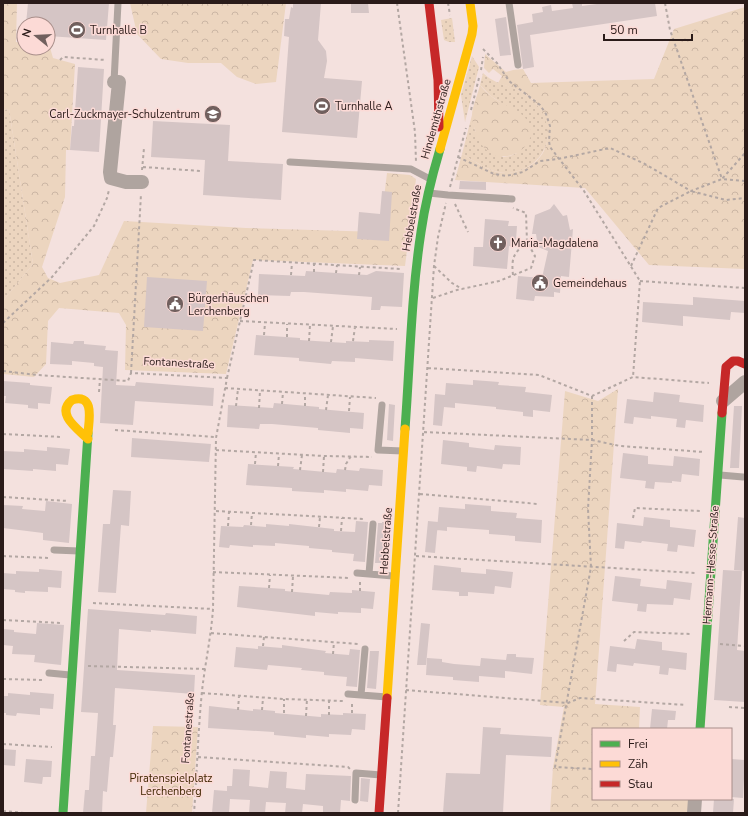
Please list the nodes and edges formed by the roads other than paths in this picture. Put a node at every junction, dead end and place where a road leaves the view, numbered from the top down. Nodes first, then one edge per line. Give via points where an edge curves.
1 (118, 3) edge
2 (429, 3) edge
3 (470, 3) edge
4 (509, 3) edge
5 (470, 43) junction
6 (458, 48) dead end
7 (518, 65) dead end
8 (114, 82) joint
9 (290, 162) dead end
10 (434, 171) junction
11 (431, 180) junction
12 (142, 182) road end
13 (429, 193) junction
14 (512, 198) road end
15 (745, 364) edge
16 (745, 382) edge
17 (723, 401) junction
18 (382, 402) road end
19 (88, 439) road end
20 (403, 451) junction
21 (717, 475) junction
22 (743, 477) dead end
23 (373, 524) dead end
24 (54, 550) dead end
25 (81, 551) junction
26 (357, 573) road end
27 (369, 574) junction
28 (395, 576) junction
29 (365, 647) road end
30 (73, 670) junction
31 (49, 677) road end
32 (348, 694) road end
33 (361, 695) junction
34 (387, 697) junction
35 (700, 728) edge
36 (381, 775) junction
37 (355, 800) dead end
38 (695, 800) edge
39 (63, 813) edge
40 (379, 813) edge
41 (694, 813) edge

1 - 8 lane
2 - 10 street, Hindemithstraße via 439,44 439,132
3 - 5 street, Hindemithstraße via 473,26
4 - 7 lane
5 - 6 street
5 - 10 street, Hindemithstraße
8 - 12 street via 118,82 111,178 126,182
9 - 11 lane via 411,169
10 - 11 street, Hebbelstraße
11 - 13 street, Hebbelstraße
13 - 14 lane
13 - 20 street, Hebbelstraße via 416,270
15 - 17 street, Hermann-Hesse-Straße via 736,361 728,364 725,371
16 - 17 street
17 - 21 street, Hermann-Hesse-Straße
18 - 20 lane via 378,450
19 - 25 street
20 - 28 street, Hebbelstraße
21 - 22 lane
21 - 35 street, Hermann-Hesse-Straße
23 - 27 lane
24 - 25 lane
25 - 30 street
26 - 27 lane
27 - 28 lane
28 - 34 street, Hebbelstraße
29 - 33 lane
30 - 31 lane
30 - 39 street
32 - 33 lane
33 - 34 lane
34 - 36 street, Hebbelstraße
36 - 37 lane via 356,773
36 - 40 street, Hebbelstraße
38 - 41 street

